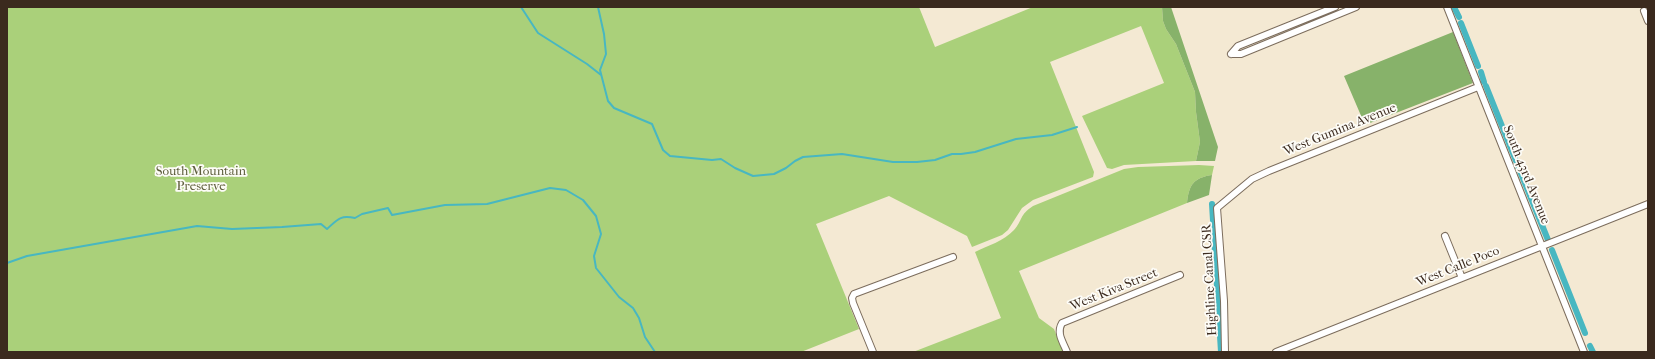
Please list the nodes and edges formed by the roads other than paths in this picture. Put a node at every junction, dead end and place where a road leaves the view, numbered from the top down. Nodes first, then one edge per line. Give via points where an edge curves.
1 (1335, 7) edge
2 (1356, 7) edge
3 (1447, 7) edge
4 (1644, 11) dead end
5 (1648, 21) edge
6 (1478, 87) junction
7 (1648, 204) edge
8 (1217, 208) joint
9 (1445, 236) dead end
10 (1542, 247) junction
11 (953, 257) dead end
12 (1180, 275) dead end
13 (1462, 278) junction
14 (873, 352) edge
15 (1067, 352) edge
16 (1225, 352) edge
17 (1276, 352) edge
18 (1584, 352) edge

1 - 2 street via 1238,46 1231,54 1241,54
3 - 6 street, South 43rd Avenue
4 - 5 street
6 - 8 street, West Gumina Avenue via 1269,171 1252,179
6 - 10 street, South 43rd Avenue
7 - 10 street, West Calle Poco
8 - 16 street, Highline Canal CSR
9 - 13 street
10 - 13 street, West Calle Poco
10 - 18 street, South 43rd Avenue
11 - 14 street via 854,294 853,303
12 - 15 street, West Kiva Street via 1062,323 1059,328 1060,334
13 - 17 street, West Calle Poco

